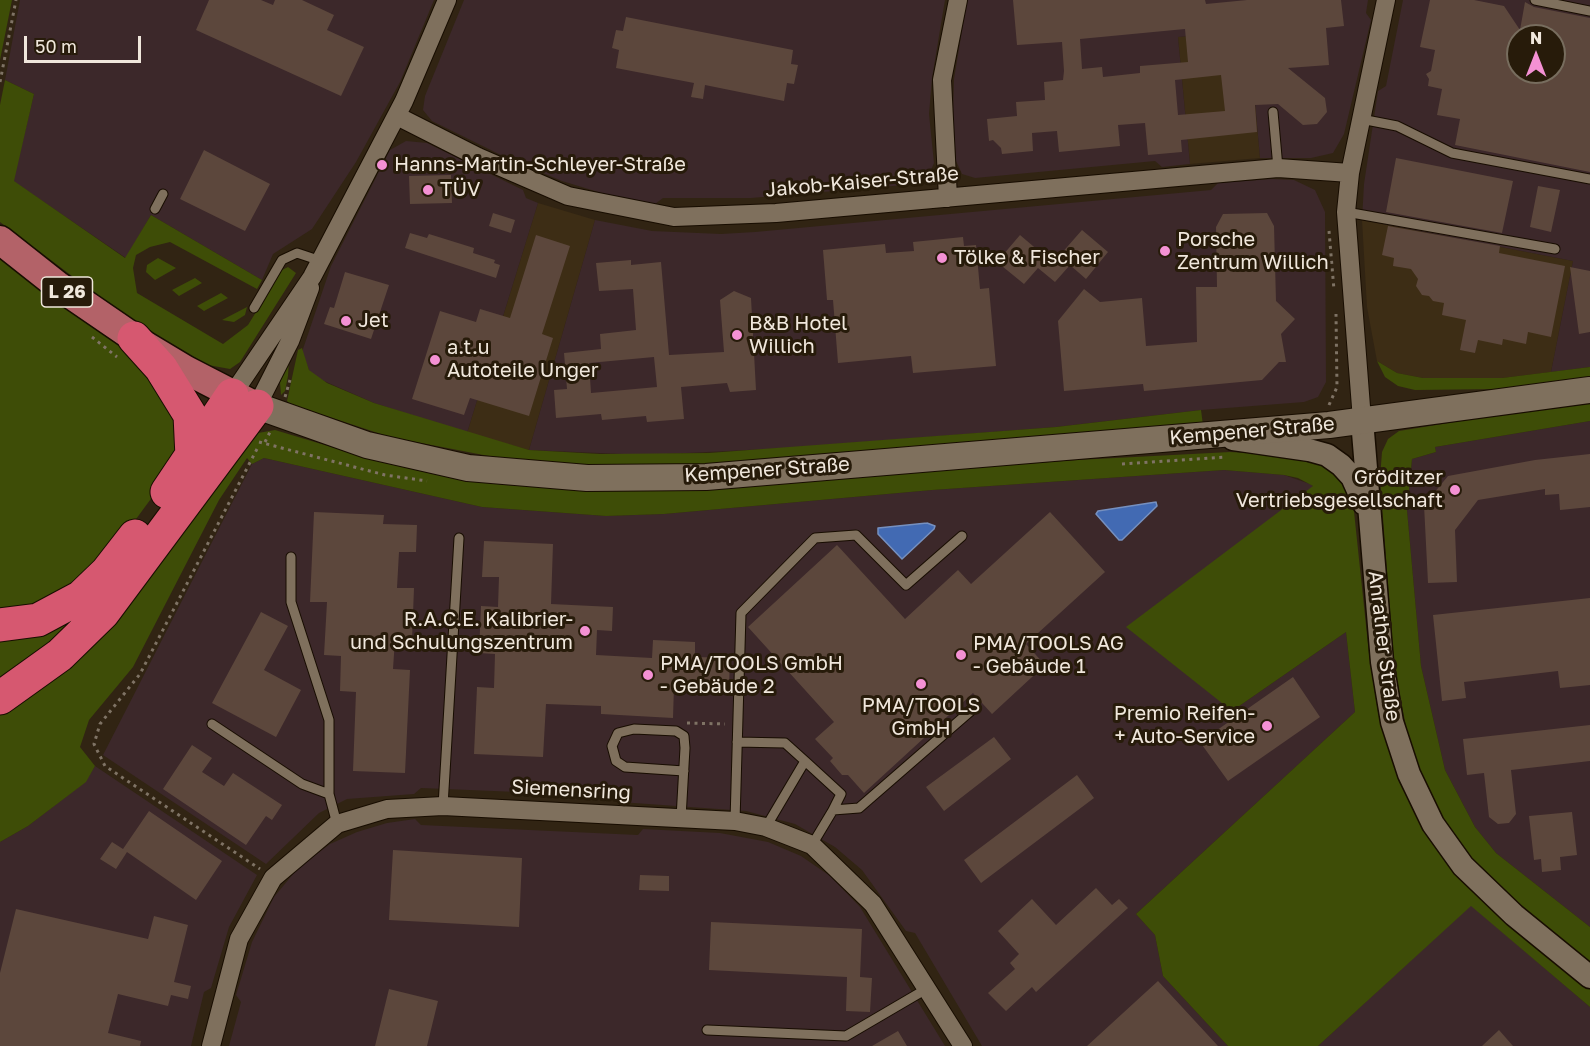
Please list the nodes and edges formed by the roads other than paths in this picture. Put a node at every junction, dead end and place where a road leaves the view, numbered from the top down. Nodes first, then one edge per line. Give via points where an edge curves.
1 (447, 0) edge
2 (958, 0) edge
3 (1386, 0) edge
4 (1535, 0) edge
5 (1590, 11) edge
6 (1274, 112) dead end
7 (397, 116) junction
8 (1361, 119) junction
9 (1278, 168) junction
10 (1350, 173) junction
11 (1590, 179) edge
12 (163, 194) dead end
13 (948, 198) junction
14 (155, 209) dead end
15 (1346, 212) junction
16 (0, 240) edge
17 (1556, 249) dead end
18 (317, 269) junction
19 (254, 308) dead end
20 (128, 350) junction
21 (1590, 390) edge
22 (245, 401) junction
23 (1362, 420) junction
24 (1208, 435) junction
25 (192, 457) junction
26 (1371, 522) junction
27 (962, 536) dead end
28 (459, 538) dead end
29 (291, 557) dead end
30 (0, 626) edge
31 (0, 698) edge
32 (974, 708) dead end
33 (212, 724) dead end
34 (737, 742) junction
35 (805, 760) junction
36 (684, 771) junction
37 (329, 794) junction
38 (443, 806) junction
39 (833, 810) junction
40 (681, 818) junction
41 (735, 821) junction
42 (338, 824) junction
43 (766, 827) junction
44 (812, 845) junction
45 (1590, 977) edge
46 (928, 988) junction
47 (707, 1030) dead end
48 (212, 1046) edge
49 (963, 1046) edge

1 - 7 street
2 - 13 street via 942,80
3 - 8 street
4 - 5 lane
6 - 9 lane
7 - 13 street, Jakob-Kaiser-Straße via 568,196 663,216 776,213
7 - 18 street
8 - 10 street
8 - 11 lane via 1397,126 1452,153
9 - 10 street, Jakob-Kaiser-Straße
9 - 13 street, Jakob-Kaiser-Straße
10 - 15 street
12 - 14 lane
15 - 17 lane
15 - 23 street
16 - 20 main road, Kempener Straße / L 26
18 - 19 lane via 297,253 282,260
18 - 22 street
18 - 22 street via 290,341
20 - 22 main road, Kempener Straße / L 26
20 - 25 highway via 161,368 190,415
21 - 23 main road, Kempener Straße / L 26
22 - 24 main road, Kempener Straße / L 26 via 367,445 468,468 588,478 706,477
22 - 25 highway
22 - 31 highway via 103,613 60,655
23 - 24 main road, Kempener Straße / L 26
23 - 26 street, Anrather Straße
24 - 26 street via 1327,455 1352,477
25 - 30 highway via 133,539 88,591 39,620
26 - 45 street, Anrather Straße via 1387,696 1399,746 1419,799 1469,872
27 - 34 lane via 906,585 856,535 815,538 741,613
28 - 38 lane
29 - 37 lane via 291,602 329,720
32 - 39 lane via 859,808
33 - 37 lane via 302,784
34 - 35 lane via 785,743
34 - 41 lane
35 - 39 lane via 841,794
35 - 43 lane
36 - 36 lane via 684,736 676,731 634,729 618,733 612,746 616,760 625,767
36 - 40 lane
37 - 42 lane
38 - 40 street, Siemensring
38 - 42 street, Siemensring via 387,809
39 - 44 lane
40 - 41 street, Siemensring
41 - 43 street, Siemensring
42 - 48 street, Siemensring via 273,878 239,939
43 - 44 street, Siemensring
44 - 46 street, Siemensring via 873,904
46 - 47 lane via 846,1036
46 - 49 street, Siemensring

